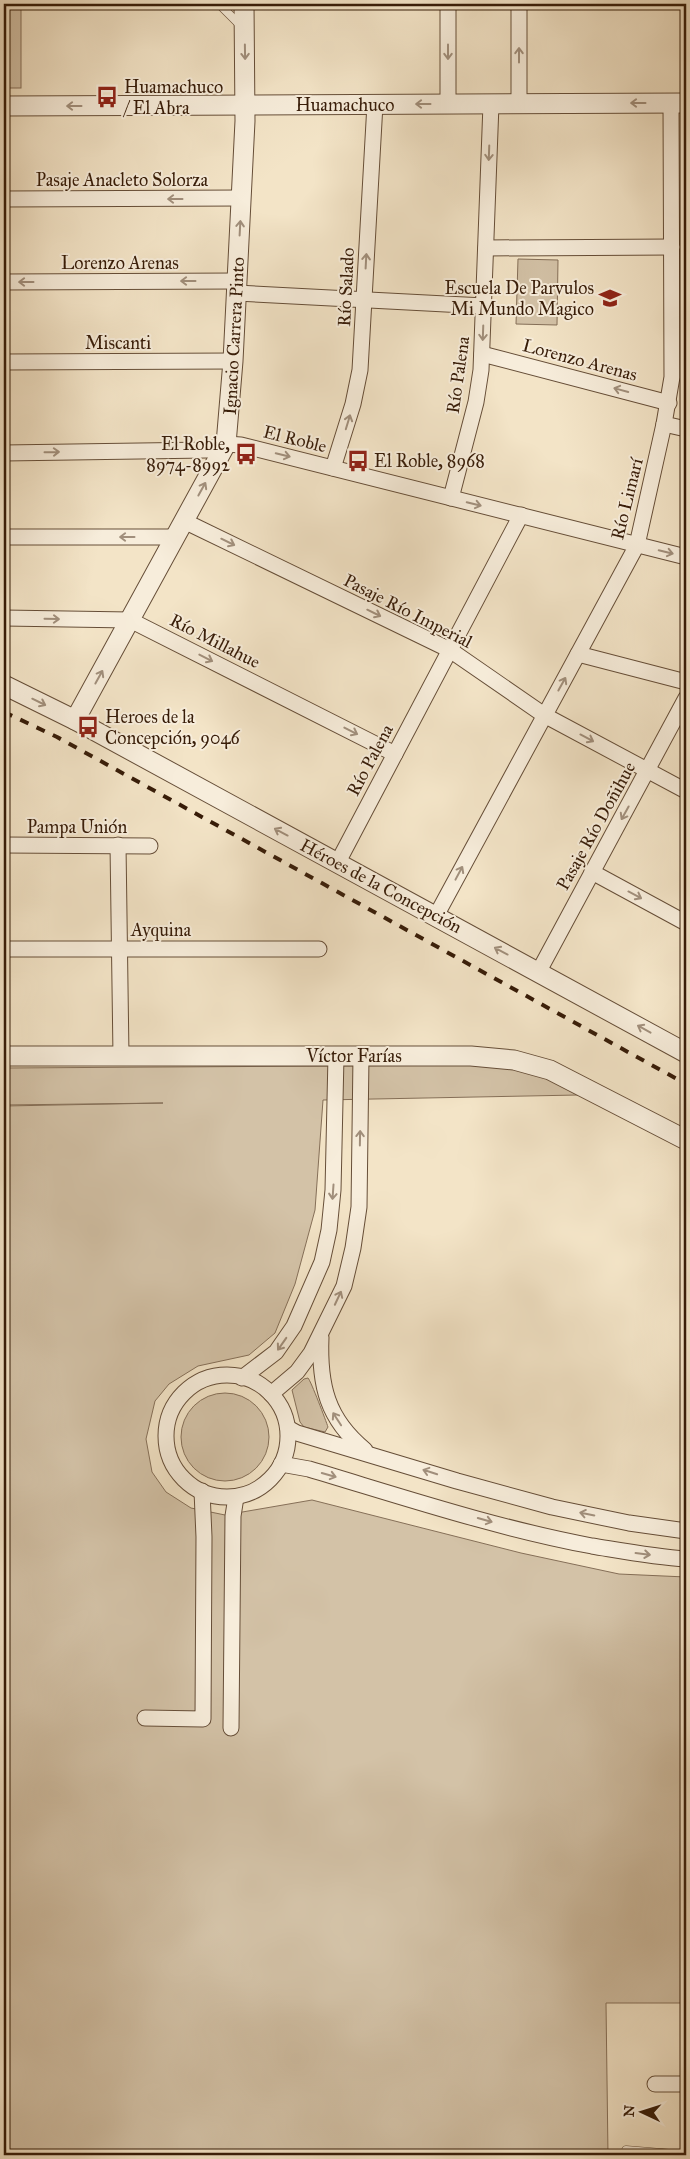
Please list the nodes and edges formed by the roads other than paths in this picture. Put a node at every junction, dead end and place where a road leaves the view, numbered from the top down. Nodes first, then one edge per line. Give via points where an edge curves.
1 (219, 4) edge
2 (244, 4) edge
3 (448, 4) edge
4 (518, 4) edge
5 (244, 29) junction
6 (679, 103) edge
7 (375, 104) junction
8 (448, 104) junction
9 (491, 104) junction
10 (519, 104) junction
11 (245, 105) junction
12 (4, 106) edge
13 (241, 198) junction
14 (4, 199) edge
15 (679, 225) edge
16 (486, 248) junction
17 (672, 248) junction
18 (4, 282) edge
19 (237, 287) junction
20 (364, 300) junction
21 (484, 306) junction
22 (482, 354) junction
23 (233, 361) junction
24 (4, 362) edge
25 (668, 403) junction
26 (664, 424) junction
27 (686, 429) edge
28 (226, 444) junction
29 (4, 453) edge
30 (333, 468) junction
31 (451, 498) junction
32 (521, 516) junction
33 (180, 529) junction
34 (4, 537) edge
35 (637, 544) junction
36 (686, 557) edge
37 (4, 618) edge
38 (130, 620) junction
39 (450, 650) junction
40 (578, 654) junction
41 (686, 682) edge
42 (4, 685) edge
43 (686, 698) edge
44 (544, 715) junction
45 (75, 720) junction
46 (395, 754) junction
47 (648, 770) junction
48 (686, 791) edge
49 (4, 845) edge
50 (118, 845) junction
51 (150, 846) dead end
52 (338, 862) junction
53 (592, 872) junction
54 (436, 916) junction
55 (686, 923) edge
56 (4, 949) edge
57 (120, 949) junction
58 (319, 949) dead end
59 (538, 971) junction
60 (686, 1053) edge
61 (4, 1056) edge
62 (121, 1056) junction
63 (336, 1056) junction
64 (360, 1056) junction
65 (686, 1140) edge
66 (334, 1171) junction
67 (359, 1172) junction
68 (322, 1331) junction
69 (242, 1378) junction
70 (271, 1394) junction
71 (288, 1428) junction
72 (370, 1454) junction
73 (281, 1464) junction
74 (202, 1491) junction
75 (236, 1497) junction
76 (686, 1531) edge
77 (686, 1559) edge
78 (145, 1718) dead end
79 (232, 1728) dead end
80 (655, 2084) dead end
81 (686, 2084) edge
82 (626, 2150) dead end
83 (686, 2155) edge

1 - 5 lane
2 - 5 street, Ignacio Carrera Pinto
3 -> 8 street
10 -> 4 street
5 -> 11 street, Ignacio Carrera Pinto
6 -> 10 street, Huamachuco
6 - 15 street, Río Limarí
8 -> 7 street, Huamachuco
7 - 11 street, Huamachuco
20 -> 7 street, Río Salado
8 - 9 street, Huamachuco
9 - 10 street, Huamachuco
9 -> 16 street, Río Palena
11 -> 12 street, Huamachuco
11 - 13 street, Ignacio Carrera Pinto
13 -> 14 street, Pasaje Anacleto Solorza
19 -> 13 street, Ignacio Carrera Pinto
15 - 17 street, Río Limarí
16 - 17 street
16 - 21 street, Río Palena
17 - 25 street, Río Limarí via 672,376
19 -> 18 street, Lorenzo Arenas
19 - 20 street, Lorenzo Arenas
19 - 23 street, Ignacio Carrera Pinto
20 - 21 street, Lorenzo Arenas
30 -> 20 street, Río Salado via 358,389
21 -> 22 street, Río Palena
25 -> 22 street, Lorenzo Arenas
22 - 31 street, Río Palena via 476,402
23 - 24 street, Miscanti
23 - 28 street, Ignacio Carrera Pinto
25 - 26 street, Río Limarí
26 - 27 street
26 - 35 street, Río Limarí
29 -> 28 street, El Roble via 207,450
28 -> 30 street, El Roble
33 -> 28 street, Ignacio Carrera Pinto
30 - 31 street, El Roble
31 -> 32 street, El Roble
32 - 35 street, El Roble
32 - 39 street, Río Palena
33 -> 34 street, Pasaje Río Imperial
33 - 38 street, Ignacio Carrera Pinto
33 -> 39 street, Pasaje Río Imperial
35 -> 36 street, El Roble
35 - 40 street, Río Limarí
37 -> 38 street, Río Millahue
45 -> 38 street, Ignacio Carrera Pinto
38 -> 46 street, Río Millahue
39 - 44 street, Pasaje Río Imperial
39 - 46 street, Río Palena
40 - 41 street
44 -> 40 street, Río Limarí
42 -> 45 street, Héroes de la Concepción
43 - 47 street, Pasaje Río Doñihue
44 -> 47 street, Pasaje Río Imperial
54 -> 44 street, Río Limarí
52 -> 45 street, Héroes de la Concepción
46 - 52 street, Río Palena
47 - 48 street, Pasaje Río Imperial
47 -> 53 street, Pasaje Río Doñihue
49 - 50 street, Pampa Unión
50 - 51 street, Pampa Unión
50 - 57 street
52 - 54 street, Héroes de la Concepción
53 -> 55 street
53 - 59 street, Pasaje Río Doñihue
59 -> 54 street, Héroes de la Concepción
56 - 57 street, Ayquina
57 - 58 street, Ayquina
57 - 62 street
60 -> 59 street, Héroes de la Concepción
61 - 62 street, Víctor Farías
62 - 63 street, Víctor Farías
63 - 64 street, Víctor Farías
63 - 66 street
64 - 65 street, Víctor Farías via 471,1056 514,1060 550,1070
67 -> 64 street
66 - 67 street
66 -> 69 street via 329,1230 322,1262 311,1289 294,1326 276,1352
68 -> 67 street via 344,1286 353,1248 359,1207
68 - 70 street via 297,1372
72 -> 68 street via 350,1437 333,1414 324,1391 320,1362
69 - 70 street via 255,1382
69 - 74 street via 215,1376 196,1384 180,1397 170,1415 166,1435 169,1454 177,1471 190,1485
70 - 71 street via 284,1413
71 - 72 street
71 - 73 street via 288,1444
76 -> 72 street via 552,1507
73 - 75 street via 254,1492
73 -> 77 street via 562,1540
74 - 75 street via 225,1498
74 - 78 street via 204,1718
75 - 79 street via 233,1516
80 - 81 street
82 - 83 lane

